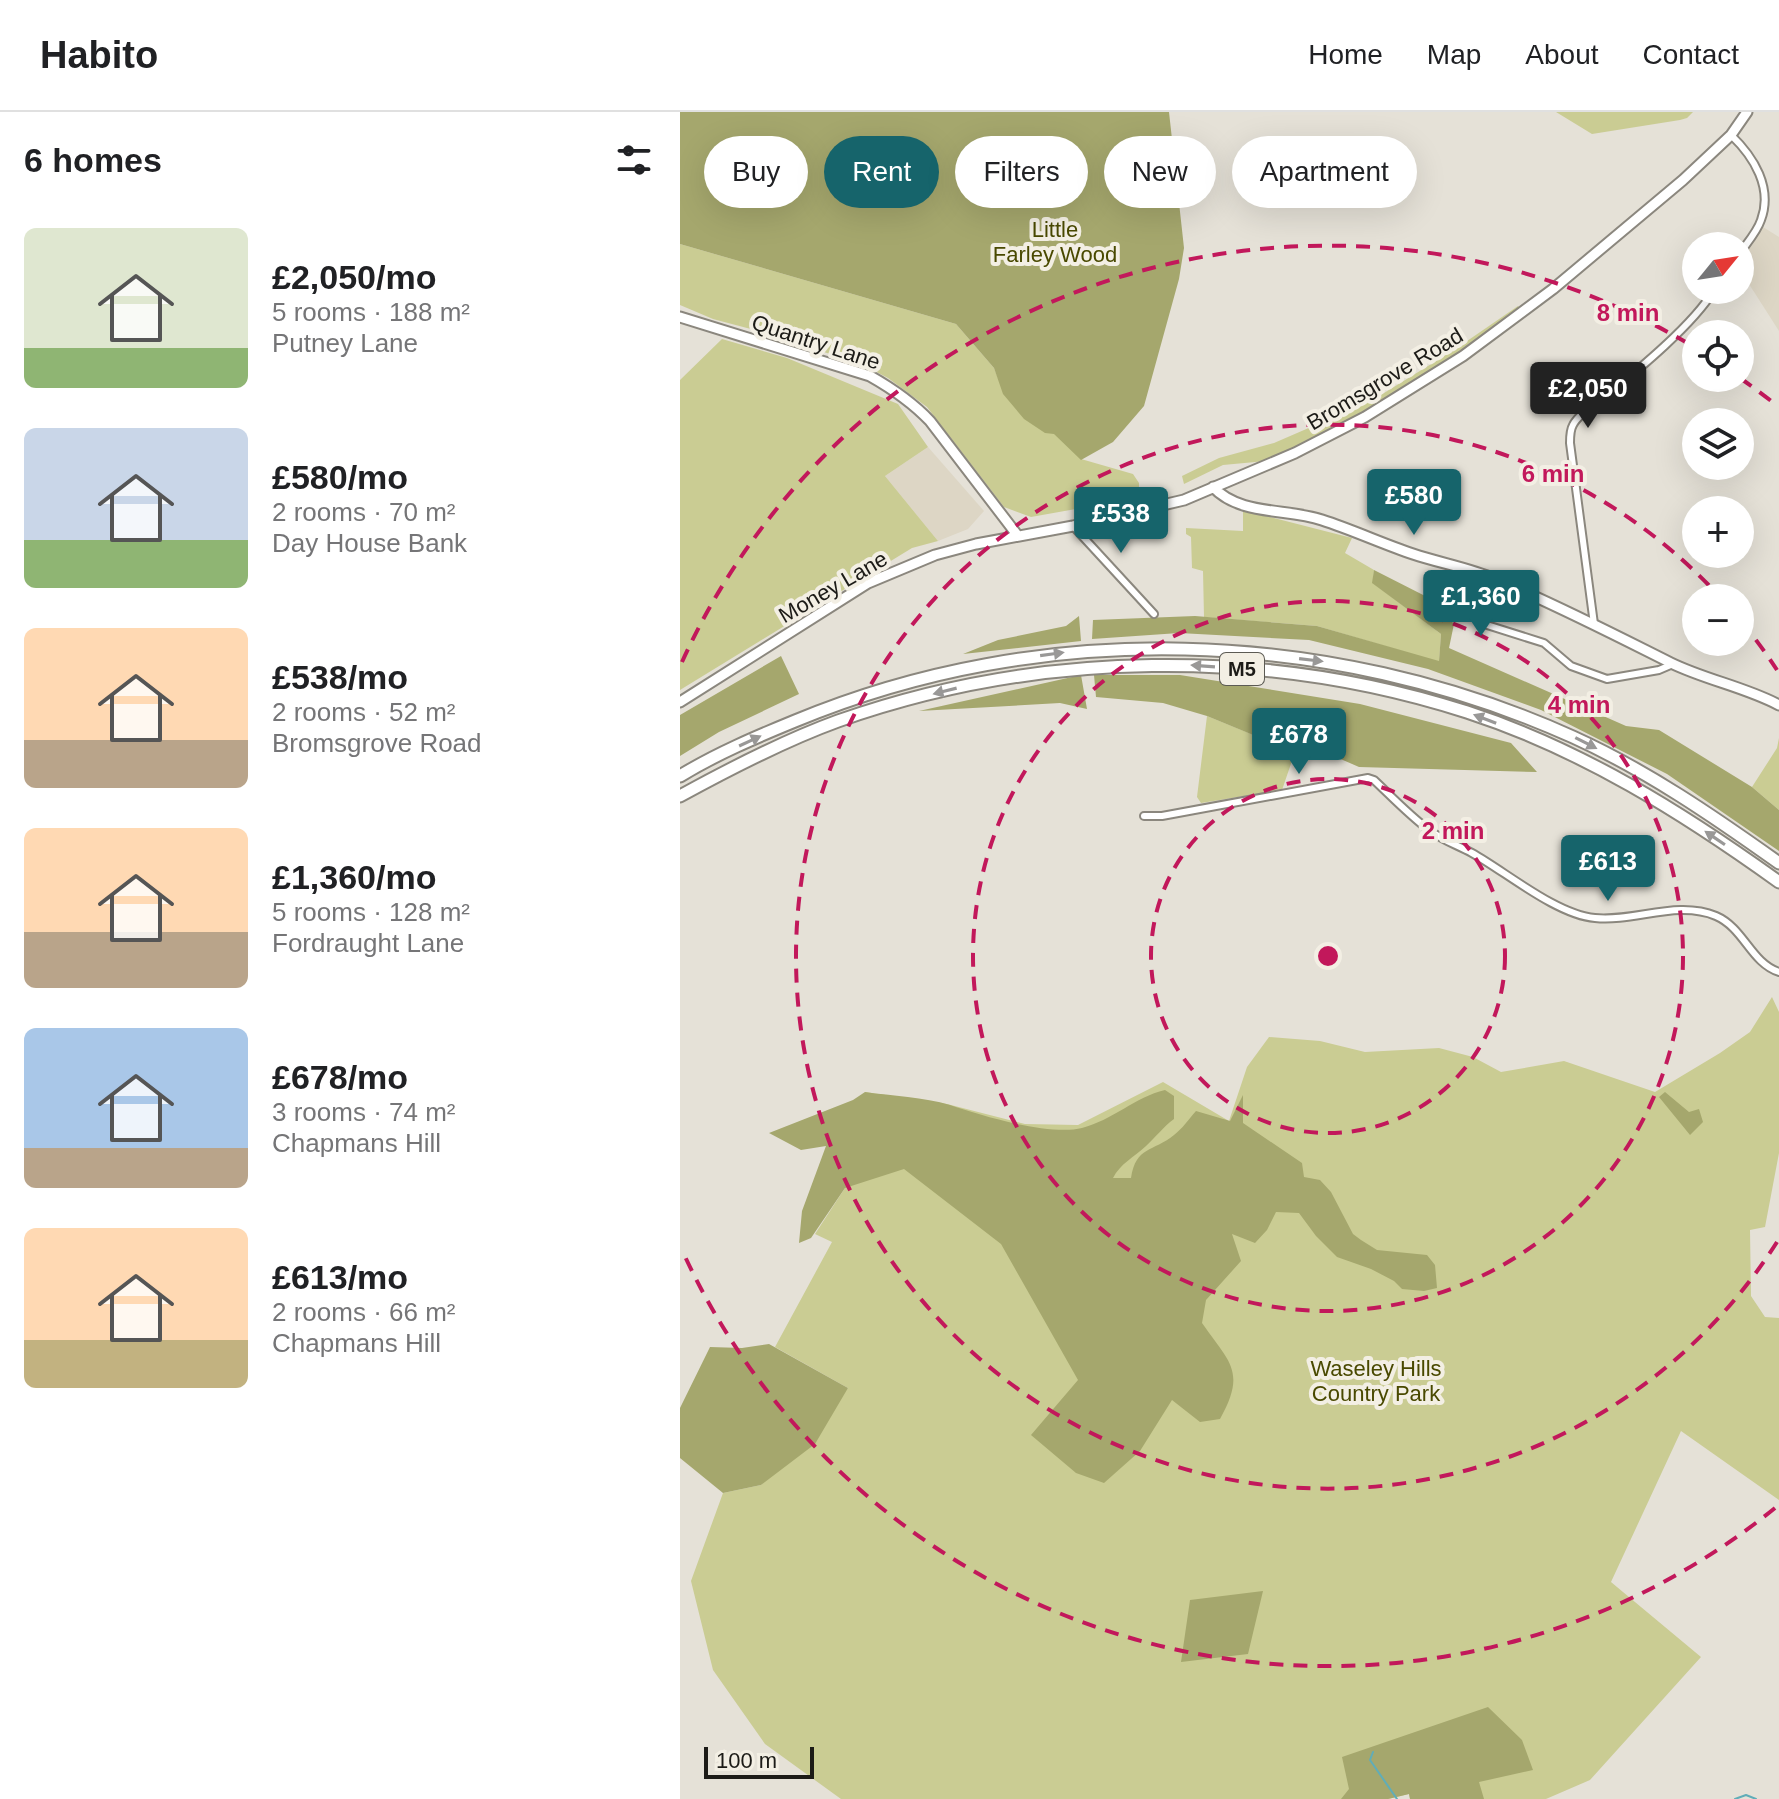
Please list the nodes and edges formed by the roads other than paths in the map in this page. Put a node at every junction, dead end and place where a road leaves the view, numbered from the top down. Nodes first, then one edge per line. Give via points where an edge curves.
1 (1747, 112) edge
2 (1731, 135) junction
3 (1754, 232) edge
4 (1707, 304) edge
5 (680, 317) edge
6 (1213, 487) junction
7 (1073, 526) junction
8 (1018, 536) junction
9 (1492, 578) junction
10 (1154, 614) dead end
11 (1594, 624) junction
12 (1673, 664) junction
13 (680, 702) edge
14 (1779, 705) edge
15 (680, 776) edge
16 (680, 796) edge
17 (1144, 816) dead end
18 (1779, 863) edge
19 (1779, 882) edge
20 (1779, 972) edge

1 - 2 main road, Bromsgrove Road
2 - 3 street via 1746,149 1765,198
2 - 6 main road, Bromsgrove Road via 1553,289 1463,356 1365,417
4 - 11 street via 1572,426 1571,455
5 - 8 main road, Quantry Lane via 870,376 895,390 930,421
6 - 7 main road, Bromsgrove Road via 1184,500
6 - 9 main road via 1243,505 1311,516
7 - 8 main road, Bromsgrove Road
7 - 10 street
8 - 13 main road, Money Lane via 935,555 868,583
9 - 11 main road
9 - 12 street via 1487,625 1544,643 1571,666 1612,680
11 - 12 main road
12 - 14 main road
15 -> 18 highway, M5 via 819,710 951,671 1110,649 1255,653 1400,677 1511,712 1637,770
19 -> 16 highway, M5 via 1660,801 1536,739 1397,692 1254,670 1108,667 965,686 837,722
17 - 20 street via 1368,778 1440,838 1568,912 1594,918 1684,910 1716,916 1731,925 1765,966

